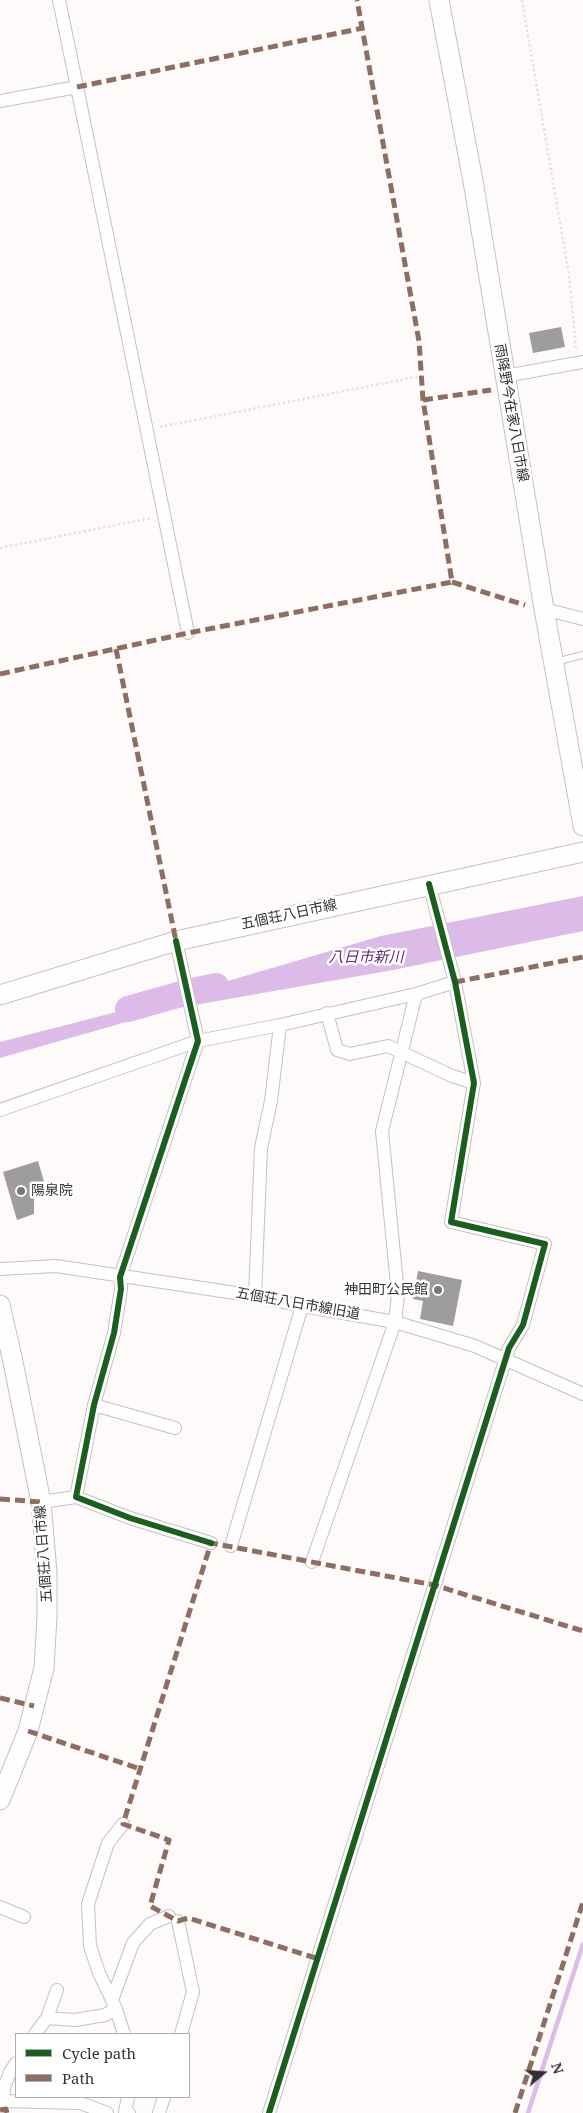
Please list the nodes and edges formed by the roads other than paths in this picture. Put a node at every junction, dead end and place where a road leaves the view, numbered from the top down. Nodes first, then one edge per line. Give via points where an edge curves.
1 (59, 0) edge
2 (440, 0) edge
3 (77, 87) junction
4 (0, 101) edge
5 (580, 363) edge
6 (505, 376) junction
7 (544, 609) junction
8 (583, 619) edge
9 (188, 633) dead end
10 (583, 655) edge
11 (554, 662) junction
12 (583, 826) edge
13 (583, 852) edge
14 (429, 884) junction
15 (176, 940) junction
16 (455, 982) junction
17 (0, 994) edge
18 (416, 994) junction
19 (327, 1013) junction
20 (280, 1025) junction
21 (198, 1041) junction
22 (401, 1052) junction
23 (474, 1083) junction
24 (0, 1110) edge
25 (0, 1269) edge
26 (120, 1277) junction
27 (255, 1296) junction
28 (0, 1305) edge
29 (302, 1306) junction
30 (395, 1322) junction
31 (506, 1359) junction
32 (583, 1394) edge
33 (94, 1405) junction
34 (175, 1428) dead end
35 (76, 1497) junction
36 (41, 1502) junction
37 (211, 1543) dead end
38 (231, 1546) dead end
39 (312, 1562) dead end
40 (0, 1800) edge
41 (123, 1824) dead end
42 (0, 1907) edge
43 (24, 1917) dead end
44 (57, 1990) dead end
45 (114, 2004) junction
46 (47, 2018) junction
47 (37, 2033) edge
48 (124, 2033) edge
49 (181, 2033) edge
50 (9, 2067) edge
51 (128, 2098) edge
52 (164, 2098) edge
53 (2, 2104) edge
54 (107, 2113) edge
55 (125, 2113) edge
56 (159, 2113) edge
57 (269, 2113) edge

1 - 3 street
2 - 6 main road, 雨降野今在家八日市線
3 - 4 street
3 - 9 street
5 - 6 street
6 - 7 main road, 雨降野今在家八日市線
7 - 8 street
7 - 11 main road, 雨降野今在家八日市線
10 - 11 lane
11 - 12 main road, 雨降野今在家八日市線
13 - 14 main road, 五個荘八日市線
14 - 15 main road, 五個荘八日市線
14 - 16 street
15 - 17 main road, 五個荘八日市線
15 - 21 street
16 - 18 street
16 - 23 street
18 - 19 street
18 - 22 street
19 - 20 street
19 - 22 street via 337,1050 350,1054 388,1046
20 - 21 street
20 - 27 street via 271,1101 261,1148
21 - 24 street
21 - 26 street
22 - 23 street
22 - 30 street via 382,1132 398,1295
23 - 31 street via 451,1222 545,1244 523,1325
25 - 26 street, 五個荘八日市線旧道 via 56,1266
26 - 27 street, 五個荘八日市線旧道
26 - 33 street via 114,1333
27 - 29 street, 五個荘八日市線旧道
28 - 36 main road, 五個荘八日市線
29 - 30 street, 五個荘八日市線旧道
29 - 38 street
30 - 31 street, 五個荘八日市線旧道 via 475,1346
30 - 39 street
31 - 32 street, 五個荘八日市線旧道
31 - 57 street
33 - 34 street
33 - 35 street
35 - 36 street
35 - 37 street
36 - 40 main road, 五個荘八日市線 via 47,1572 44,1668 28,1731
41 - 45 street via 108,1842 88,1904 90,1946
42 - 43 street
44 - 46 street
45 - 46 street via 105,2015 75,2020
45 - 48 street
45 - 49 street via 133,1943 150,1924 174,1918 193,1992
46 - 47 street
50 - 53 street
51 - 55 street
52 - 56 street
53 - 54 street via 80,2103

